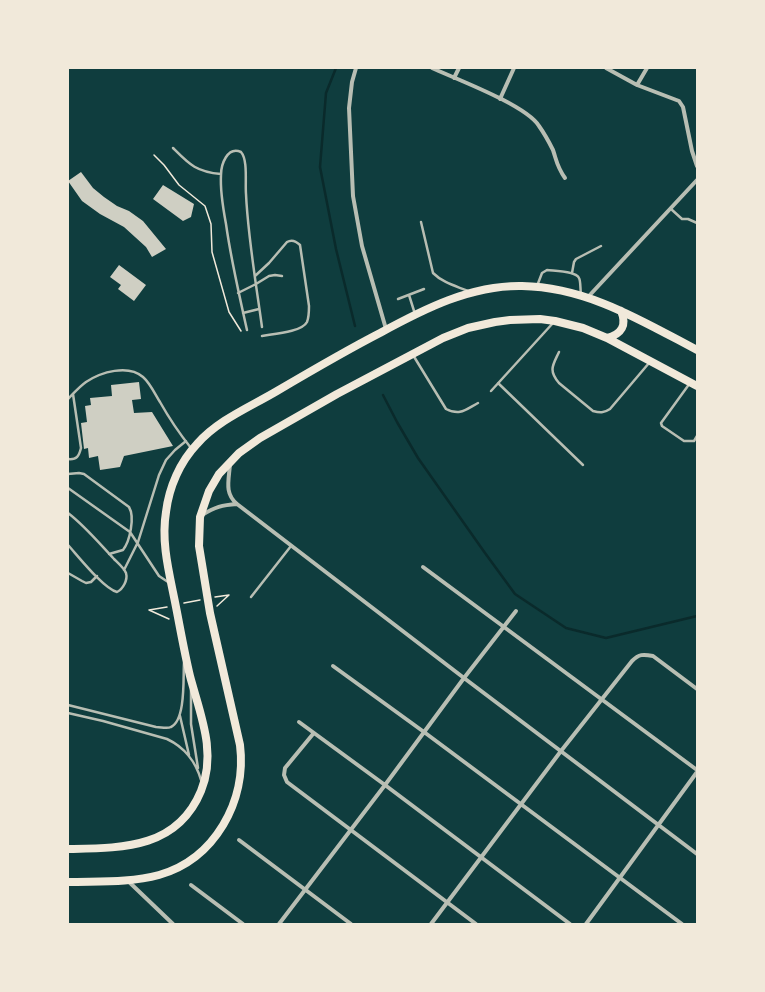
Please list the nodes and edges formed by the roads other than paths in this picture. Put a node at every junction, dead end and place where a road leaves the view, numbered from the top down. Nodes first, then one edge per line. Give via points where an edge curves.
1 (356, 68) edge
2 (432, 68) edge
3 (459, 68) edge
4 (514, 68) edge
5 (606, 68) edge
6 (647, 68) edge
7 (454, 78) junction
8 (637, 85) junction
9 (500, 99) junction
10 (173, 148) dead end
11 (697, 166) edge
12 (221, 174) junction
13 (565, 178) dead end
14 (697, 180) edge
15 (671, 209) junction
16 (421, 222) dead end
17 (697, 224) edge
18 (601, 246) dead end
19 (572, 273) junction
20 (255, 276) junction
21 (282, 276) dead end
22 (256, 284) junction
23 (537, 287) junction
24 (424, 289) dead end
25 (473, 292) junction
26 (238, 293) junction
27 (409, 295) junction
28 (584, 296) junction
29 (398, 299) dead end
30 (259, 309) junction
31 (621, 311) junction
32 (243, 313) junction
33 (416, 314) junction
34 (555, 321) junction
35 (262, 327) dead end
36 (247, 330) dead end
37 (386, 330) junction
38 (262, 336) dead end
39 (607, 338) junction
40 (697, 350) edge
41 (560, 352) dead end
42 (412, 355) junction
43 (650, 361) junction
44 (498, 383) junction
45 (694, 384) edge
46 (491, 390) dead end
47 (73, 394) junction
48 (68, 399) edge
49 (478, 404) dead end
50 (697, 436) edge
51 (186, 441) junction
52 (192, 450) junction
53 (68, 459) edge
54 (230, 462) junction
55 (583, 465) dead end
56 (68, 474) edge
57 (68, 488) edge
58 (237, 504) junction
59 (68, 513) edge
60 (200, 516) junction
61 (130, 532) junction
62 (138, 542) junction
63 (68, 545) edge
64 (291, 545) junction
65 (109, 554) junction
66 (423, 566) dead end
67 (124, 571) junction
68 (68, 573) edge
69 (97, 576) junction
70 (171, 584) junction
71 (251, 597) dead end
72 (516, 611) dead end
73 (504, 627) junction
74 (184, 648) junction
75 (333, 666) dead end
76 (191, 678) junction
77 (464, 678) junction
78 (697, 689) edge
79 (601, 700) junction
80 (68, 705) edge
81 (68, 712) edge
82 (180, 715) junction
83 (299, 722) dead end
84 (424, 732) junction
85 (313, 734) junction
86 (561, 751) junction
87 (190, 758) junction
88 (198, 769) junction
89 (697, 771) edge
90 (203, 785) junction
91 (385, 785) junction
92 (520, 804) junction
93 (658, 825) junction
94 (352, 830) junction
95 (239, 840) dead end
96 (68, 849) edge
97 (697, 854) edge
98 (481, 857) junction
99 (619, 878) junction
100 (127, 880) junction
101 (68, 882) edge
102 (191, 885) dead end
103 (305, 889) junction
104 (447, 902) junction
105 (173, 924) edge
106 (243, 924) edge
107 (279, 924) edge
108 (352, 924) edge
109 (431, 924) edge
110 (476, 924) edge
111 (570, 924) edge
112 (586, 924) edge
113 (682, 924) edge

1 - 37 street via 349,108 353,196 362,246
2 - 7 street
3 - 7 street
4 - 9 street
5 - 8 street
6 - 8 street
7 - 9 street
8 - 11 street via 681,104
9 - 13 street via 534,119 549,143 558,168
10 - 12 lane via 196,169
12 - 20 lane via 224,159 230,152 238,151 243,155
12 - 26 lane via 222,196
14 - 15 street
15 - 17 lane via 682,219
15 - 28 street
16 - 25 lane via 434,273 449,284
18 - 19 lane via 576,259
19 - 23 lane via 544,271
19 - 28 lane via 577,274
20 - 22 lane
20 - 38 lane via 287,242 294,240 300,245 309,306 306,323 300,329
21 - 22 lane via 272,274
22 - 26 lane
22 - 30 lane
23 - 25 main road via 505,286
23 - 28 main road
24 - 27 lane
25 - 33 main road
26 - 32 lane
27 - 29 lane
27 - 33 lane
28 - 31 main road
30 - 32 lane
30 - 35 lane
31 - 39 main road via 624,320 621,330
31 - 40 main road
32 - 36 lane
33 - 37 main road
34 - 39 main road via 583,328
34 - 42 main road via 525,319 468,328
34 - 44 lane
37 - 52 main road via 227,419
39 - 43 main road
41 - 43 lane via 553,366 554,377 598,413 610,409
42 - 49 lane via 446,409 460,413
42 - 54 main road via 260,438
43 - 45 main road
44 - 46 lane
44 - 55 lane
45 - 50 lane via 661,422 662,426 684,441 694,440
47 - 48 lane
47 - 51 lane via 95,377 119,370 135,372 145,378
47 - 53 lane via 81,448 79,456
51 - 52 lane
51 - 62 lane via 166,460
52 - 70 main road via 176,477 165,513 164,539
54 - 58 street via 229,494
54 - 60 main road via 209,491
56 - 61 lane via 84,474 129,507
57 - 61 lane
58 - 60 street via 223,505
58 - 64 street
59 - 65 lane
60 - 100 main road via 199,546 210,613 237,729 240,779 230,813 218,834 202,852 164,873
61 - 62 lane
61 - 65 lane via 123,550
62 - 67 lane
62 - 70 lane via 159,576
63 - 69 lane
64 - 71 lane
64 - 77 street
65 - 67 lane
66 - 73 street
67 - 69 lane via 126,580 117,592
68 - 69 lane via 86,583
70 - 74 main road
72 - 73 street
73 - 77 street
73 - 79 street
74 - 76 main road
74 - 82 lane
75 - 84 street
76 - 88 lane via 191,724
76 - 90 main road via 208,747
77 - 84 street
77 - 86 street
78 - 79 street via 653,656 645,654 638,655 632,661
79 - 86 street
79 - 89 street
80 - 82 lane via 166,728 173,726
81 - 87 lane via 167,739
82 - 87 lane
83 - 85 street
84 - 91 street
84 - 92 street
85 - 91 street
85 - 94 street via 285,768 284,775 287,782
86 - 92 street
86 - 93 street
87 - 88 lane
88 - 90 lane
89 - 93 street
90 - 96 main road via 188,814 164,835 130,846
91 - 94 street
91 - 98 street
92 - 98 street
92 - 99 street
93 - 97 street
93 - 99 street
94 - 103 street
94 - 104 street
95 - 103 street
98 - 104 street
98 - 111 street
99 - 112 street
99 - 113 street
100 - 101 main road
100 - 105 street
102 - 106 street
103 - 107 street
103 - 108 street
104 - 109 street
104 - 110 street

